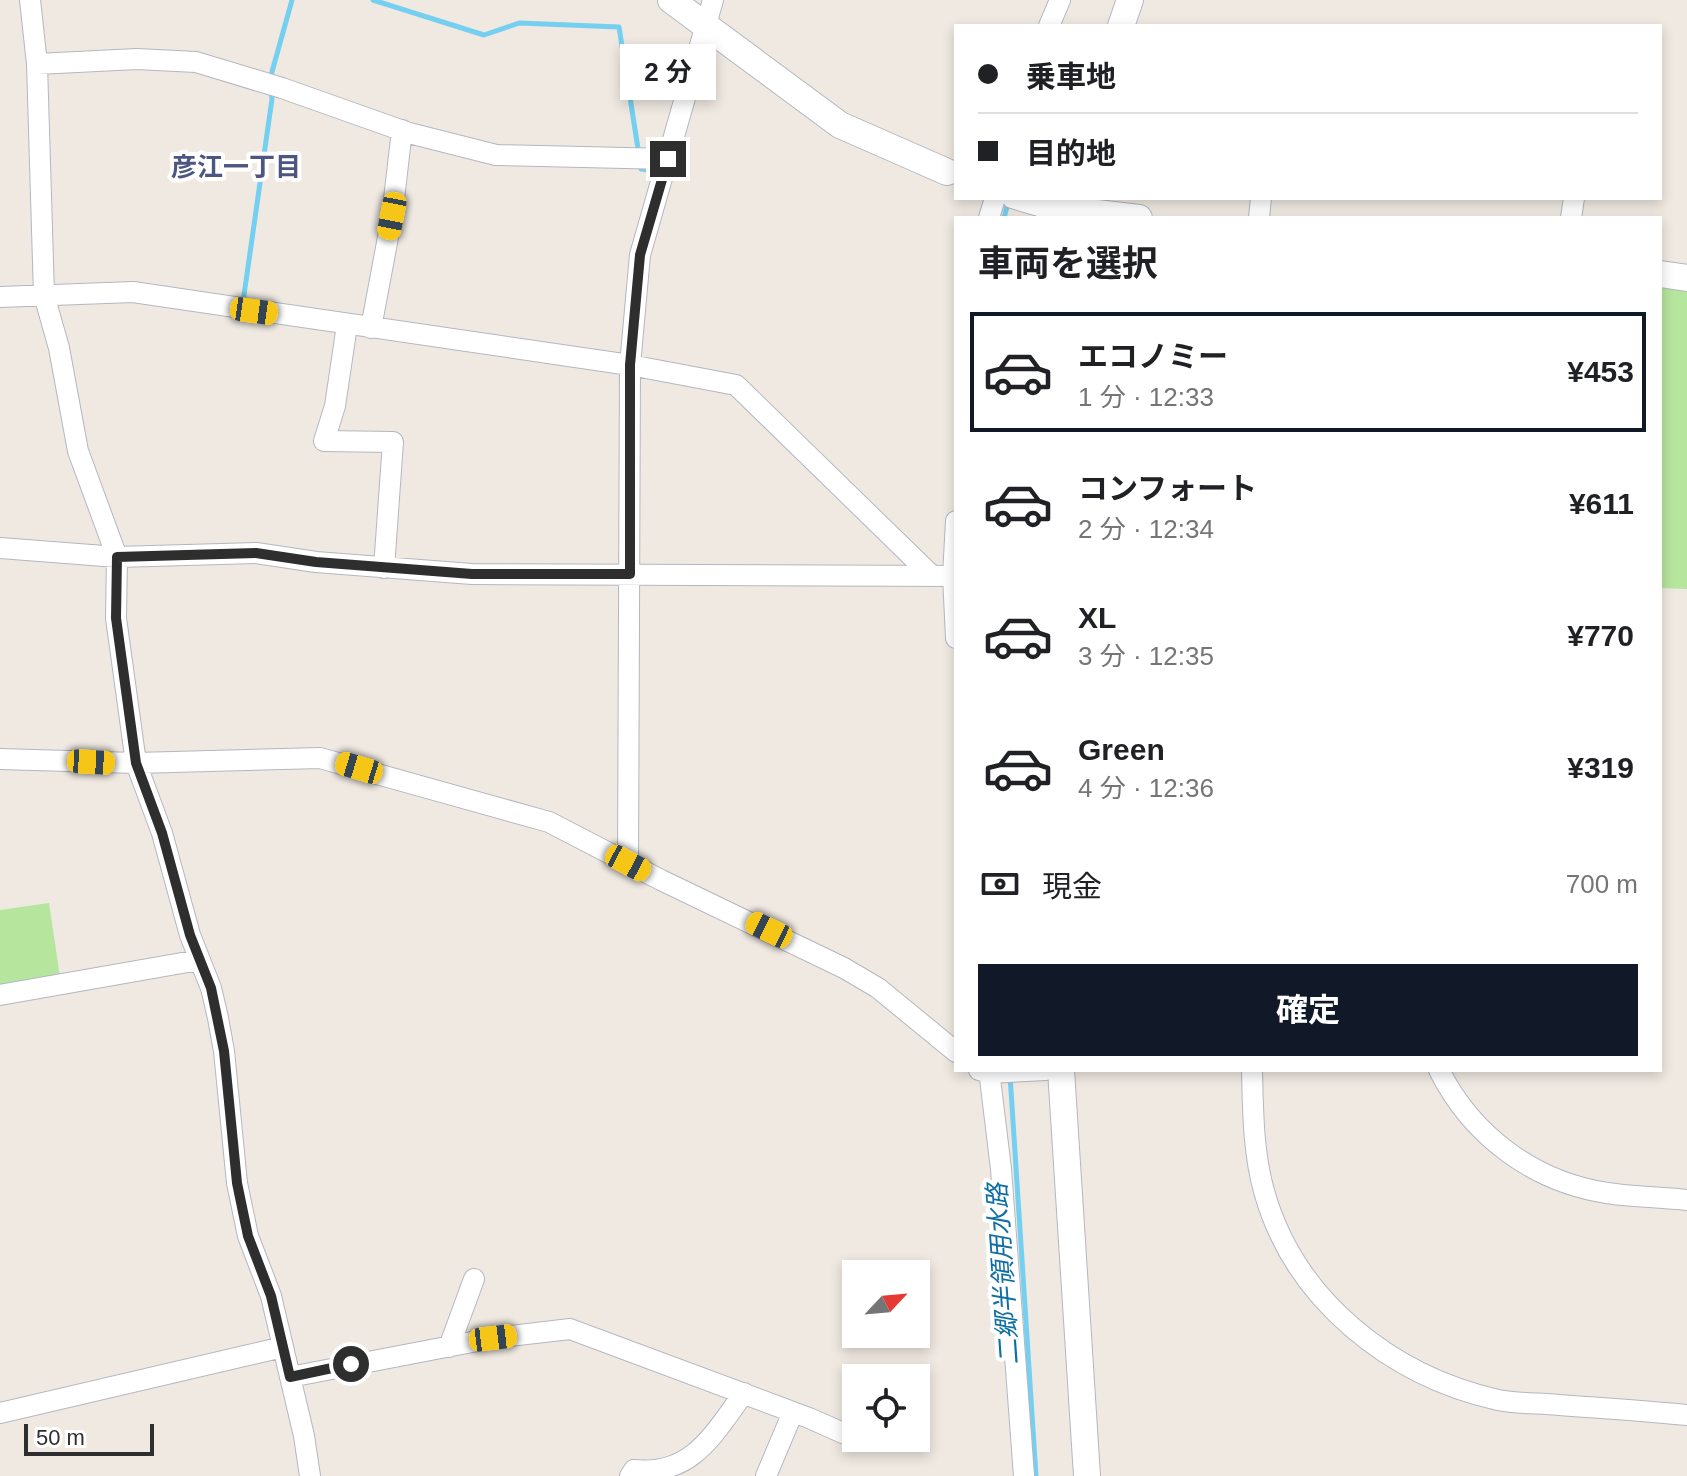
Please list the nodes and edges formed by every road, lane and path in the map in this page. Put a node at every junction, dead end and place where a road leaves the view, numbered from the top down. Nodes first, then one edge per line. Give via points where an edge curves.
1 (30, 0) edge
2 (671, 0) edge
3 (713, 0) edge
4 (1060, 0) edge
5 (1130, 0) edge
6 (1050, 24) edge
7 (1122, 24) edge
8 (706, 27) junction
9 (37, 64) junction
10 (402, 130) junction
11 (668, 159) junction
12 (952, 174) edge
13 (1019, 200) edge
14 (1071, 209) edge
15 (1124, 216) edge
16 (1662, 274) edge
17 (1687, 278) edge
18 (44, 295) junction
19 (0, 297) edge
20 (347, 325) junction
21 (371, 328) junction
22 (630, 365) junction
23 (0, 548) edge
24 (117, 557) junction
25 (384, 568) junction
26 (630, 574) junction
27 (931, 575) junction
28 (954, 576) edge
29 (0, 759) edge
30 (136, 763) junction
31 (628, 863) junction
32 (199, 960) junction
33 (0, 995) edge
34 (954, 1050) edge
35 (986, 1072) edge
36 (1061, 1072) edge
37 (1252, 1072) edge
38 (1440, 1072) edge
39 (1687, 1200) edge
40 (474, 1279) dead end
41 (283, 1347) junction
42 (449, 1347) junction
43 (290, 1377) junction
44 (744, 1393) junction
45 (793, 1412) junction
46 (0, 1413) edge
47 (1687, 1415) edge
48 (842, 1433) edge
49 (310, 1476) edge
50 (630, 1476) edge
51 (766, 1476) edge
52 (1024, 1476) edge
53 (1087, 1476) edge

1 - 9 street
2 - 8 street
3 - 8 street
4 - 6 street
5 - 7 street
8 - 11 street
8 - 12 street via 840,125
9 - 10 street via 196,62
9 - 18 street
10 - 11 street via 496,155
10 - 21 street
11 - 22 street via 640,255
13 - 14 street
14 - 15 street
16 - 17 street
18 - 19 street
18 - 20 street via 133,292
18 - 24 street via 78,451
20 - 21 street
20 - 25 street via 324,441 393,442
21 - 22 street
22 - 26 street
22 - 27 street via 736,385
23 - 24 street
24 - 25 street via 256,553
24 - 30 street via 116,618
25 - 26 street
26 - 27 street
26 - 31 street
27 - 28 street
29 - 30 street
30 - 31 street via 320,758 549,822
30 - 32 street
31 - 34 street via 844,968 897,1002
32 - 33 street
32 - 41 street via 211,988 224,1051 237,1183 248,1236
35 - 52 street via 1001,1169
36 - 53 street
37 - 47 street via 1255,1141 1274,1222 1309,1284 1349,1325 1393,1359 1447,1386 1501,1400
38 - 39 street via 1467,1114 1508,1155 1542,1173 1605,1193
40 - 42 street
41 - 43 street
41 - 46 street
42 - 43 street
42 - 44 street via 579,1330
43 - 49 street
44 - 45 street
44 - 50 street via 701,1452 685,1464 634,1470
45 - 48 street
45 - 51 street

